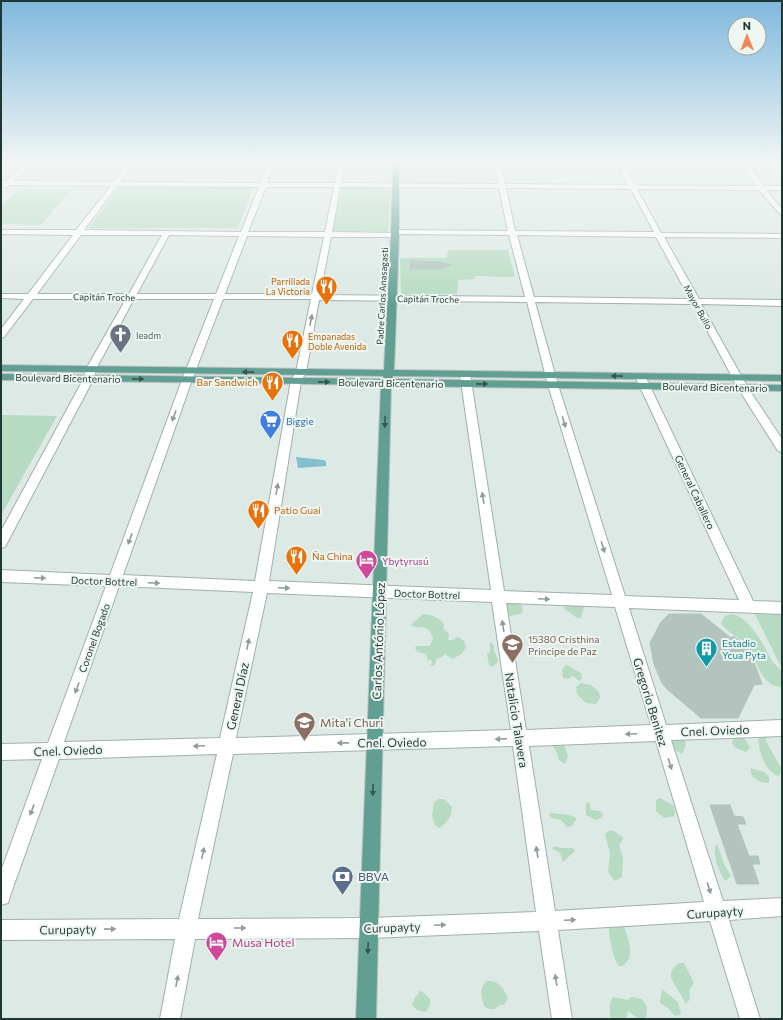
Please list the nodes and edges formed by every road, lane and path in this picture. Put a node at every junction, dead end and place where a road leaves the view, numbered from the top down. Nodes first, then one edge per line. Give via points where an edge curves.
1 (95, 210) edge
2 (254, 210) edge
3 (333, 210) edge
4 (395, 210) edge
5 (507, 210) edge
6 (646, 210) edge
7 (1, 232) edge
8 (78, 232) junction
9 (512, 232) junction
10 (167, 233) junction
11 (244, 233) junction
12 (395, 233) junction
13 (329, 234) junction
14 (659, 235) junction
15 (782, 236) edge
16 (1, 296) edge
17 (30, 297) junction
18 (316, 297) junction
19 (132, 298) junction
20 (220, 298) junction
21 (392, 298) junction
22 (530, 300) junction
23 (695, 302) junction
24 (782, 303) edge
25 (1, 335) edge
26 (1, 368) edge
27 (90, 374) junction
28 (189, 375) junction
29 (1, 377) edge
30 (298, 377) junction
31 (387, 378) junction
32 (738, 378) junction
33 (782, 378) edge
34 (466, 379) junction
35 (552, 380) junction
36 (642, 381) junction
37 (743, 388) junction
38 (782, 388) edge
39 (782, 448) edge
40 (1, 543) edge
41 (1, 576) edge
42 (115, 581) junction
43 (261, 587) junction
44 (379, 592) junction
45 (498, 597) junction
46 (620, 602) junction
47 (749, 607) junction
48 (782, 608) edge
49 (782, 728) edge
50 (660, 733) junction
51 (520, 738) junction
52 (374, 743) junction
53 (226, 745) junction
54 (54, 750) junction
55 (1, 752) edge
56 (1, 896) edge
57 (782, 907) edge
58 (716, 912) junction
59 (547, 921) junction
60 (187, 928) junction
61 (368, 928) junction
62 (1, 930) edge
63 (170, 1019) edge
64 (366, 1019) edge
65 (562, 1019) edge
66 (750, 1019) edge

1 - 8 street
2 - 11 street, Coronel Bogado
3 - 13 street, General Díaz
4 - 12 main road, Padre Carlos Anasagasti
5 - 9 street, Gregorio Benitez
6 - 14 street, Mayor Bullo
7 - 8 street
8 - 10 street
8 - 17 street
9 - 12 street
9 - 14 street
9 - 22 street, Gregorio Benitez
10 - 11 street
10 - 19 street
11 - 13 street
11 - 20 street, Coronel Bogado
12 - 13 street
12 - 21 main road, Padre Carlos Anasagasti
13 - 18 street, General Díaz
14 - 15 street
14 - 23 street, Mayor Bullo
16 - 17 street, Capitán Troche
17 - 19 street, Capitán Troche
17 - 25 street
18 - 20 street, Capitán Troche
18 - 21 street, Capitán Troche
30 -> 18 street, General Díaz
19 - 20 street, Capitán Troche
19 - 27 street
20 - 28 street, Coronel Bogado
21 - 22 street, Capitán Troche
21 - 31 main road, Padre Carlos Anasagasti
22 - 23 street, Capitán Troche
22 - 35 street, Gregorio Benitez
23 - 24 street, Capitán Troche
23 - 32 street, Mayor Bullo
26 - 27 main road, Boulevard Bicentenario
27 - 28 main road, Boulevard Bicentenario
27 - 29 main road, Boulevard Bicentenario
27 - 40 street
28 - 30 main road, Boulevard Bicentenario
28 -> 42 street, Coronel Bogado
30 - 31 main road, Boulevard Bicentenario
43 -> 30 street, General Díaz
31 - 34 main road, Boulevard Bicentenario
31 -> 44 main road, Carlos António López
32 - 33 main road, Boulevard Bicentenario
32 - 36 main road, Boulevard Bicentenario
32 - 37 street, Mayor Bullo
34 - 35 main road, Boulevard Bicentenario
45 -> 34 street, Natalicio Talavera
35 - 36 main road, Boulevard Bicentenario
35 -> 46 street, Gregorio Benitez
36 - 37 main road, Boulevard Bicentenario
36 - 47 street, General Caballero
37 - 38 main road, Boulevard Bicentenario
37 - 39 street, Mayor Bullo
41 -> 42 street, Doctor Bottrel
42 -> 43 street, Doctor Bottrel
42 -> 54 street, Coronel Bogado
43 -> 44 street, Doctor Bottrel
53 -> 43 street, General Díaz
44 - 45 street, Doctor Bottrel
44 - 52 main road, Carlos António López
45 -> 46 street, Doctor Bottrel
51 -> 45 street, Natalicio Talavera
46 - 47 street, Doctor Bottrel
46 - 50 street, Gregorio Benitez
47 - 48 street, Doctor Bottrel
49 - 50 street, Cnel. Oviedo
50 -> 51 street, Cnel. Oviedo
50 -> 58 street, Gregorio Benitez
51 -> 52 street, Cnel. Oviedo
59 -> 51 street, Natalicio Talavera
52 -> 53 street, Cnel. Oviedo
52 -> 61 main road, Carlos António López
53 -> 54 street, Cnel. Oviedo
60 -> 53 street, General Díaz
54 - 55 street, Cnel. Oviedo
54 -> 56 street, Coronel Bogado
57 - 58 street, Curupayty
59 -> 58 street, Curupayty
58 - 66 street, Gregorio Benitez
61 -> 59 street, Curupayty
65 -> 59 street, Natalicio Talavera
60 -> 61 street, Curupayty
62 -> 60 street, Curupayty
63 -> 60 street, General Díaz
61 -> 64 main road, Carlos António López

